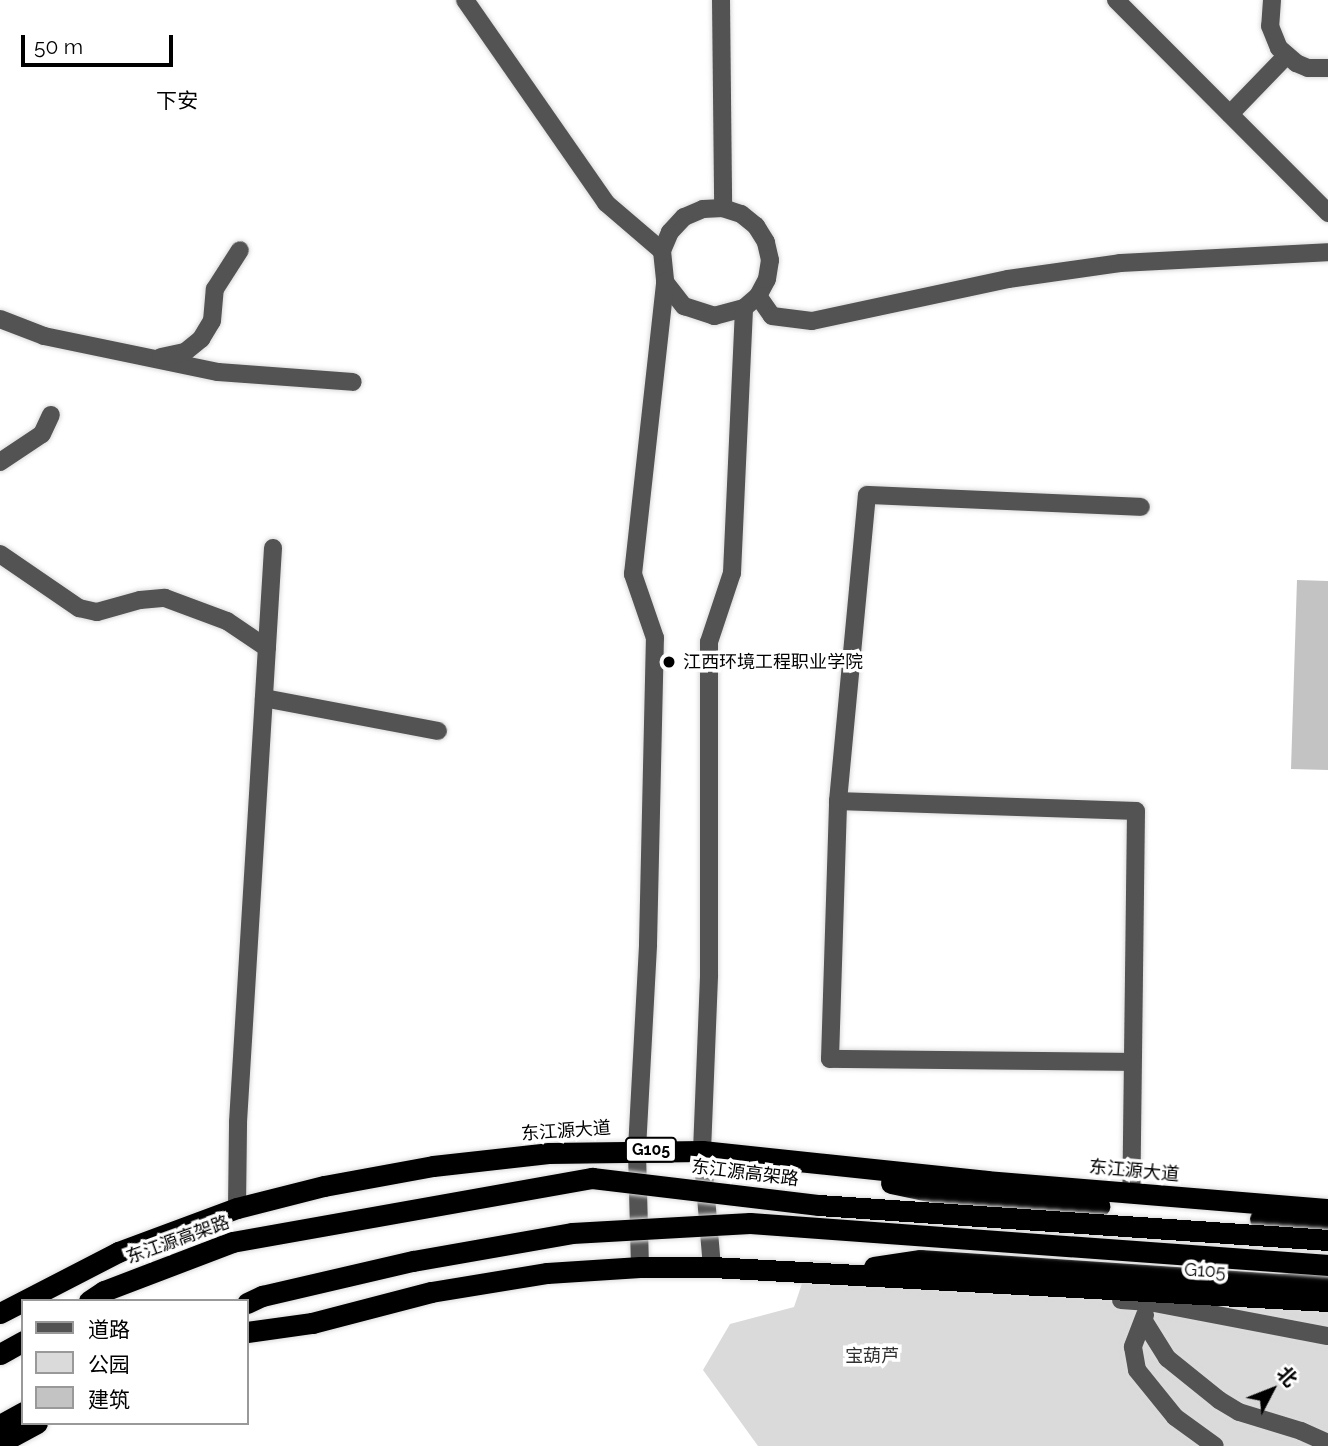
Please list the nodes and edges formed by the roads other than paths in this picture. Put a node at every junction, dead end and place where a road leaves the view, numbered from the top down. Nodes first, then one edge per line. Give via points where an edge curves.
1 (465, 0) edge
2 (722, 0) edge
3 (1116, 0) edge
4 (1272, 0) edge
5 (1286, 57) junction
6 (1328, 68) edge
7 (1230, 114) junction
8 (723, 208) junction
9 (1328, 213) edge
10 (240, 250) dead end
11 (662, 251) junction
12 (1328, 252) edge
13 (665, 282) junction
14 (751, 302) junction
15 (0, 319) edge
16 (150, 359) junction
17 (353, 382) dead end
18 (51, 415) dead end
19 (0, 462) edge
20 (1141, 507) dead end
21 (273, 548) dead end
22 (0, 554) edge
23 (267, 648) junction
24 (264, 698) junction
25 (438, 731) dead end
26 (838, 801) junction
27 (1132, 1062) junction
28 (637, 1149) junction
29 (702, 1151) junction
30 (775, 1159) junction
31 (1131, 1194) junction
32 (237, 1208) junction
33 (1327, 1209) edge
34 (1328, 1240) edge
35 (1328, 1265) edge
36 (640, 1267) junction
37 (712, 1267) junction
38 (834, 1273) junction
39 (1328, 1280) edge
40 (874, 1283) dead end
41 (40, 1290) junction
42 (0, 1299) edge
43 (24, 1299) edge
44 (92, 1299) edge
45 (21, 1301) edge
46 (1328, 1301) edge
47 (1149, 1302) junction
48 (248, 1303) edge
49 (0, 1313) edge
50 (1144, 1321) junction
51 (248, 1332) edge
52 (1328, 1336) edge
53 (21, 1341) edge
54 (0, 1354) edge
55 (21, 1413) edge
56 (0, 1425) edge
57 (33, 1425) edge
58 (0, 1443) edge
59 (1328, 1443) edge
60 (1215, 1446) edge

1 - 11 street via 606,203
2 - 8 street
3 - 7 street
4 - 5 street via 1270,26
5 - 6 street via 1307,68
5 - 7 street
7 - 9 street
8 - 11 street via 702,209 684,217 670,232
8 - 14 street via 741,214 766,242 770,260 767,279
10 - 16 street via 215,289 212,321 201,339 185,352
11 - 13 street
12 - 14 street via 1120,263 1008,279 812,321 772,316
13 - 14 street via 684,306 714,316
13 - 28 street via 633,574 655,638 648,944
14 - 29 street via 732,573 709,642 709,975
15 - 16 street via 44,336
16 - 17 street via 218,372
18 - 19 street via 42,433
20 - 26 street via 867,495
21 - 23 street
22 - 23 street via 79,608 97,612 165,598 227,621
23 - 24 street
24 - 25 street
24 - 32 street via 238,1122
26 - 27 street via 1136,811
26 - 27 street via 830,1059
27 - 31 street
28 - 29 highway, 东江源大道 / G105
28 - 32 highway, 东江源大道 / G105 via 433,1166
28 - 36 street
29 - 30 highway, 东江源大道 / G105
29 - 37 street
30 - 31 highway, 东江源大道 / G105
30 - 33 highway via 938,1193
31 - 33 highway, 东江源大道 / G105
32 - 41 highway, 东江源大道 / G105 via 118,1252
34 - 44 highway, 东江源高架路, bridge via 819,1205 592,1178 232,1242
35 - 48 highway, bridge via 750,1223 572,1233 414,1261
36 - 37 highway, G105 / G105
36 - 51 highway, G105 / G105 via 522,1277 431,1292 312,1323
37 - 38 highway, G105 / G105
38 - 39 highway via 920,1260 1280,1284
38 - 46 highway, G105 / G105
40 - 47 street
41 - 42 highway
41 - 43 highway, 东江源大道 / G105
45 - 49 highway, 东江源大道 / G105
47 - 50 street
47 - 52 street
50 - 59 street via 1167,1359 1219,1401
50 - 60 street via 1133,1347 1138,1370 1175,1417
53 - 54 highway
55 - 56 highway
57 - 58 highway

